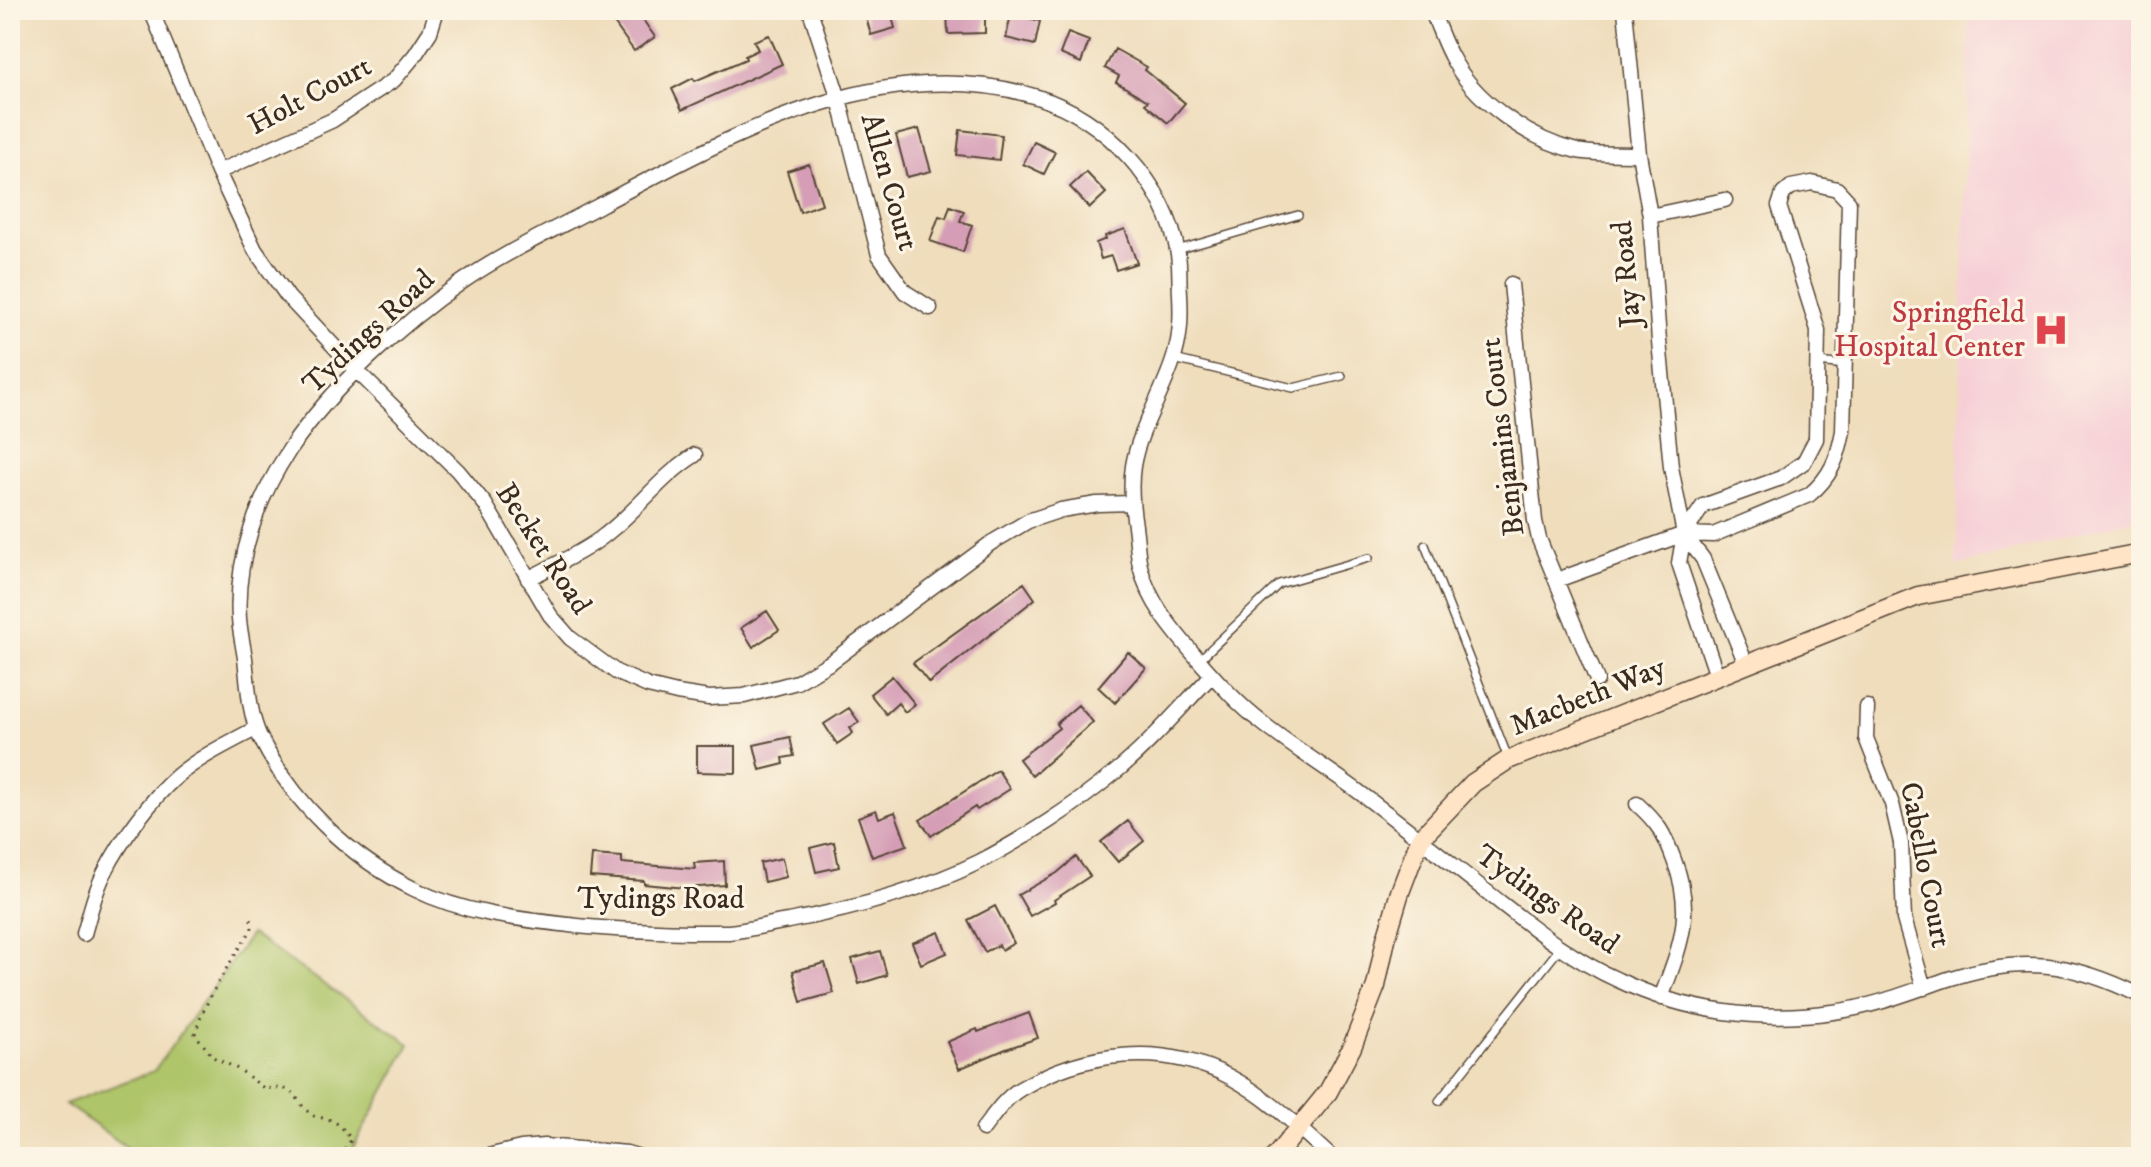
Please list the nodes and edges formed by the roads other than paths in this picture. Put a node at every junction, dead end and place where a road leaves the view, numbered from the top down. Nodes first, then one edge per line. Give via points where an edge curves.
1 (151, 10) edge
2 (437, 10) edge
3 (810, 10) edge
4 (1431, 10) edge
5 (1625, 10) edge
6 (839, 99) junction
7 (1639, 154) junction
8 (218, 172) junction
9 (1725, 200) dead end
10 (1298, 215) dead end
11 (1650, 216) junction
12 (1177, 250) junction
13 (1511, 284) dead end
14 (930, 308) dead end
15 (1174, 359) junction
16 (1818, 362) junction
17 (1845, 365) junction
18 (357, 371) junction
19 (1342, 376) dead end
20 (695, 455) dead end
21 (1132, 503) junction
22 (1684, 534) junction
23 (1425, 545) dead end
24 (2141, 553) edge
25 (1369, 558) dead end
26 (528, 579) junction
27 (1557, 580) junction
28 (1199, 660) junction
29 (1746, 664) junction
30 (1212, 675) junction
31 (1717, 676) junction
32 (1597, 680) dead end
33 (1867, 707) dead end
34 (255, 729) junction
35 (1508, 760) junction
36 (1637, 804) dead end
37 (1420, 839) junction
38 (84, 934) dead end
39 (1560, 948) junction
40 (1924, 988) junction
41 (2141, 996) edge
42 (1661, 998) junction
43 (1439, 1101) dead end
44 (1300, 1128) junction
45 (983, 1129) dead end
46 (577, 1153) edge
47 (492, 1155) edge
48 (640, 1157) edge
49 (1275, 1157) edge
50 (1331, 1157) edge

1 - 8 street, Becket Road
2 - 8 street, Holt Court via 430,32 394,80 333,120
3 - 6 street, Allen Court
4 - 7 street via 1452,59 1479,94 1513,123 1578,151
5 - 7 street, Jay Road
6 - 12 street, Tydings Road via 917,84 967,84 1059,105 1128,155 1151,186
6 - 14 street, Allen Court via 879,255 905,292
6 - 18 street, Tydings Road via 801,109 696,155 465,279
7 - 11 street, Jay Road
8 - 18 street, Becket Road via 255,250 288,297
9 - 11 street
10 - 12 lane
11 - 22 street, Jay Road via 1671,467
12 - 15 street, Tydings Road via 1181,323
13 - 27 street, Benjamins Court via 1535,521
15 - 19 lane via 1293,388
15 - 21 street, Tydings Road via 1133,462
16 - 17 lane
16 - 17 street via 1818,330 1779,206 1791,187 1812,183 1837,189 1849,202
16 - 22 street via 1816,439 1804,462 1781,478 1703,506
17 - 22 street via 1838,457 1821,485 1809,495 1713,535
18 - 26 street, Becket Road via 458,471 485,504
18 - 34 street, Tydings Road via 287,454 253,526 241,571 238,613
20 - 26 street via 602,538
21 - 26 street, Becket Road via 1061,510 1028,521 831,662 797,682 744,696 677,693 616,672 570,638
21 - 28 street, Tydings Road via 1149,592
22 - 27 street
22 - 29 street, Jay Road via 1703,559
22 - 31 street, Jay Road via 1679,563
23 - 35 lane
24 - 29 street, Macbeth Way via 1918,596
25 - 28 lane via 1279,584
27 - 32 street, Benjamins Court
28 - 30 street, Tydings Road
29 - 31 street, Macbeth Way
30 - 34 street, Tydings Road via 1114,774 980,861 908,892 841,912 727,932 618,931 523,920 470,911 415,890 342,843 315,817
30 - 37 street, Tydings Road via 1265,726
31 - 35 street, Macbeth Way
33 - 40 street, Cabello Court via 1866,738 1892,804 1901,843 1904,919
34 - 38 street via 176,777 152,804 106,869
35 - 37 street, Macbeth Way via 1473,783
36 - 42 street via 1664,835 1685,902 1681,939
37 - 39 street, Tydings Road
37 - 44 street, Macbeth Way via 1352,1047 1328,1092
39 - 42 street, Tydings Road via 1613,979
39 - 43 lane
40 - 41 street, Tydings Road via 1962,974 2031,964 2090,973
40 - 42 street, Tydings Road via 1833,1012 1749,1016
44 - 45 street via 1233,1078 1211,1068 1156,1054 1125,1054 1090,1060 1018,1090
44 - 49 street, Macbeth Way
44 - 50 street
46 - 47 street via 532,1147
46 - 48 street

